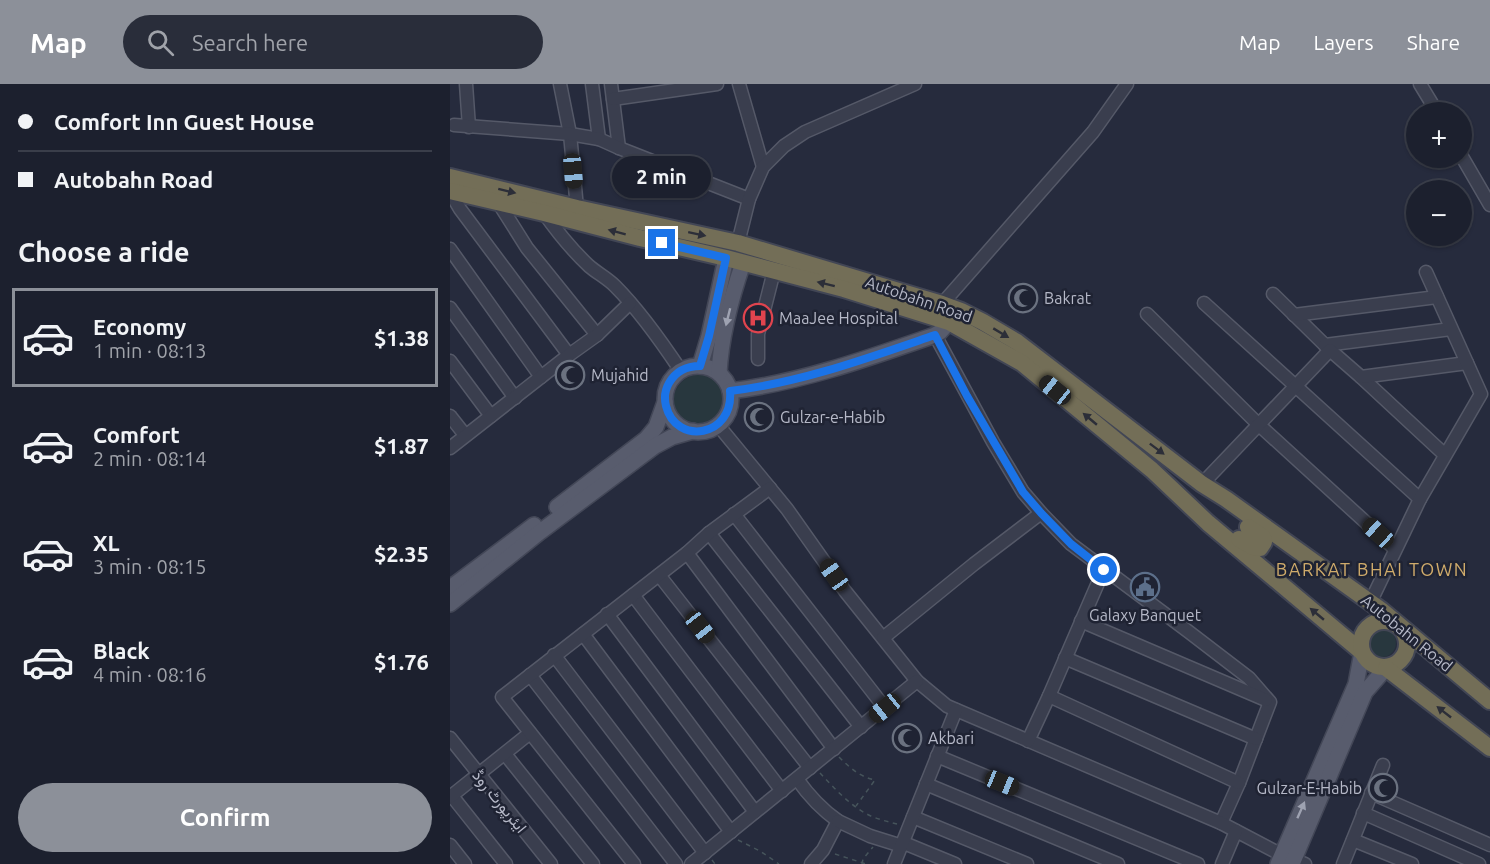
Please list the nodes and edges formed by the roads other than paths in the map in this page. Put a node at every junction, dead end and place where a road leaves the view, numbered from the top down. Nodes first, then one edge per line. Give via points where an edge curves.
1 (466, 84) edge
2 (560, 84) edge
3 (592, 84) edge
4 (611, 84) edge
5 (717, 84) edge
6 (740, 84) edge
7 (915, 84) edge
8 (1127, 84) edge
9 (1420, 84) edge
10 (655, 88) edge
11 (613, 99) junction
12 (1431, 102) edge
13 (454, 125) dead end
14 (469, 127) junction
15 (570, 134) junction
16 (599, 139) junction
17 (620, 148) junction
18 (763, 167) junction
19 (1469, 168) edge
20 (450, 177) edge
21 (450, 191) edge
22 (749, 199) junction
23 (498, 202) junction
24 (1490, 205) edge
25 (577, 208) junction
26 (544, 213) junction
27 (738, 243) junction
28 (450, 249) edge
29 (726, 258) junction
30 (744, 262) junction
31 (774, 271) junction
32 (1426, 272) dead end
33 (1274, 294) dead end
34 (1437, 297) junction
35 (630, 303) junction
36 (1204, 303) dead end
37 (942, 304) junction
38 (450, 308) edge
39 (1147, 314) dead end
40 (1294, 315) junction
41 (949, 322) junction
42 (1451, 329) junction
43 (597, 335) junction
44 (935, 335) junction
45 (1327, 347) junction
46 (569, 355) junction
47 (758, 359) dead end
48 (450, 362) edge
49 (1467, 363) junction
50 (700, 366) junction
51 (681, 371) junction
52 (718, 373) junction
53 (542, 376) junction
54 (1361, 377) junction
55 (1296, 385) junction
56 (730, 391) junction
57 (515, 398) junction
58 (665, 402) junction
59 (450, 416) edge
60 (491, 416) junction
61 (1258, 424) junction
62 (718, 425) junction
63 (693, 431) junction
64 (465, 435) junction
65 (450, 448) edge
66 (1445, 455) junction
67 (1202, 484) junction
68 (770, 488) junction
69 (1226, 499) junction
70 (1420, 499) junction
71 (1041, 513) junction
72 (734, 514) junction
73 (1208, 523) junction
74 (709, 533) junction
75 (1395, 549) junction
76 (687, 553) junction
77 (1104, 570) junction
78 (659, 574) junction
79 (450, 588) edge
80 (633, 595) junction
81 (450, 603) edge
82 (1370, 603) junction
83 (607, 614) junction
84 (1081, 621) junction
85 (1399, 626) junction
86 (583, 634) junction
87 (883, 638) junction
88 (1362, 652) junction
89 (554, 656) junction
90 (1065, 658) junction
91 (1386, 668) junction
92 (530, 675) junction
93 (917, 681) junction
94 (1049, 696) junction
95 (1490, 701) edge
96 (1270, 702) junction
97 (885, 708) junction
98 (956, 710) junction
99 (861, 727) junction
100 (530, 733) junction
101 (450, 738) edge
102 (1256, 739) junction
103 (1028, 741) junction
104 (834, 748) junction
105 (1490, 748) edge
106 (505, 754) junction
107 (937, 756) junction
108 (1383, 765) dead end
109 (812, 766) junction
110 (479, 774) junction
111 (796, 779) junction
112 (1239, 783) junction
113 (926, 784) junction
114 (782, 791) junction
115 (1371, 794) junction
116 (451, 797) edge
117 (755, 812) junction
118 (1364, 813) junction
119 (838, 821) junction
120 (911, 823) junction
121 (1221, 823) junction
122 (1236, 831) junction
123 (728, 834) junction
124 (1353, 840) junction
125 (903, 844) junction
126 (1490, 844) edge
127 (450, 845) edge
128 (705, 853) junction
129 (1290, 861) edge
130 (459, 862) edge
131 (506, 864) edge
132 (551, 864) edge
133 (592, 864) edge
134 (634, 864) edge
135 (676, 864) edge
136 (691, 864) edge
137 (812, 864) edge
138 (894, 864) edge
139 (955, 864) edge
140 (1027, 864) edge
141 (1118, 864) edge
142 (1198, 864) edge
143 (1222, 864) edge
144 (1343, 864) edge
145 (1412, 864) edge
146 (1479, 864) edge

1 - 14 street
2 - 15 street
3 - 16 street
4 - 11 street
5 - 10 street
6 - 18 street
7 - 18 street via 805,132
8 - 37 street via 1093,132
9 - 12 street
10 - 11 street
11 - 17 street
13 - 14 street
14 - 15 street
15 - 16 street
15 - 25 street
16 - 17 street
17 - 22 street
18 - 22 street
19 - 24 street
20 -> 25 highway, Autobahn Road
21 - 23 highway, Autobahn Road
21 - 46 street
22 - 27 street
23 - 26 highway, Autobahn Road
23 - 43 street via 527,248
25 -> 27 highway, Autobahn Road
29 -> 26 highway, Autobahn Road
26 - 35 street via 563,240
27 - 37 highway, Autobahn Road
28 - 53 street
29 - 30 highway, Autobahn Road
29 - 50 main road
30 - 31 highway, Autobahn Road
30 -> 52 main road via 722,341
41 -> 31 highway, Autobahn Road via 844,288
31 - 47 street via 758,334
32 - 34 street
33 - 40 street
34 - 40 street
34 - 42 street
35 - 43 street
35 - 51 street
36 - 55 street
37 -> 67 highway, Autobahn Road via 1017,342
38 - 57 street
39 - 61 street
40 - 45 street
41 - 44 main road
73 -> 41 highway, Autobahn Road via 1152,470 1022,363
42 - 45 street
42 - 49 street
43 - 46 street
44 - 56 main road via 760,388
44 - 71 street via 993,442 1023,492
45 - 54 street
45 - 55 street
46 - 53 street
48 - 60 street
49 - 54 street
49 - 66 street via 1481,394
50 - 51 main road
50 - 52 main road
51 - 58 main road via 668,384
52 - 56 main road
53 - 57 street
54 - 66 street
55 - 61 street
55 - 70 street
56 - 62 main road via 729,410
57 - 60 street
58 - 63 main road via 674,421
58 - 79 main road via 657,427 646,439
59 - 64 street
60 - 64 street
61 - 67 street
61 - 75 street
62 - 63 main road
62 - 68 street
63 - 81 main road via 655,446
64 - 65 street
66 - 70 street
67 - 69 highway, Autobahn Road
68 - 72 street
68 - 87 street
69 - 73 highway via 1237,519 1263,537 1260,549
69 - 82 highway, Autobahn Road
70 - 75 street
71 - 77 street
71 - 87 street
72 - 74 street
72 - 97 street
88 -> 73 highway, Autobahn Road
74 - 76 street
74 - 99 street
75 - 82 street
76 - 78 street
76 - 104 street
77 - 84 street
77 - 96 street via 1249,678
78 - 80 street
78 - 109 street
80 - 83 street
80 - 114 street
82 - 85 highway, Autobahn Road
83 - 86 street
83 - 117 street
84 - 90 street
84 - 96 street
85 - 88 highway via 1385,620 1370,625 1361,637
85 - 91 highway via 1407,638 1405,653
85 - 95 highway, Autobahn Road
86 - 89 street
86 - 123 street
87 - 93 street
88 - 91 highway via 1370,662
129 -> 88 main road via 1356,684
89 - 92 street
89 - 128 street
90 - 94 street
90 - 102 street
105 -> 91 highway
91 - 129 main road via 1365,692
92 - 100 street via 502,697
92 - 135 street
93 - 97 street
93 - 98 street
94 - 103 street
94 - 112 street
96 - 102 street
97 - 99 street
98 - 103 street
98 - 107 street
99 - 104 street
100 - 106 street
100 - 134 street
101 - 110 street, ایئرپورٹ روڈ
102 - 112 street
103 - 121 street
104 - 109 street
106 - 110 street
106 - 133 street
107 - 113 street
107 - 142 street
108 - 115 street
109 - 111 street
110 - 116 street
110 - 132 street, ایئرپورٹ روڈ
111 - 114 street
111 - 119 street
112 - 121 street
113 - 120 street
113 - 141 street
114 - 117 street
115 - 118 street
115 - 126 street
116 - 131 street
117 - 123 street
118 - 124 street
118 - 146 street
119 - 125 street via 876,838
119 - 137 street
120 - 125 street
120 - 140 street
121 - 122 street
122 - 129 street
122 - 143 street
123 - 128 street
124 - 144 street
124 - 145 street
125 - 138 street
125 - 139 street
127 - 130 street
128 - 136 street

